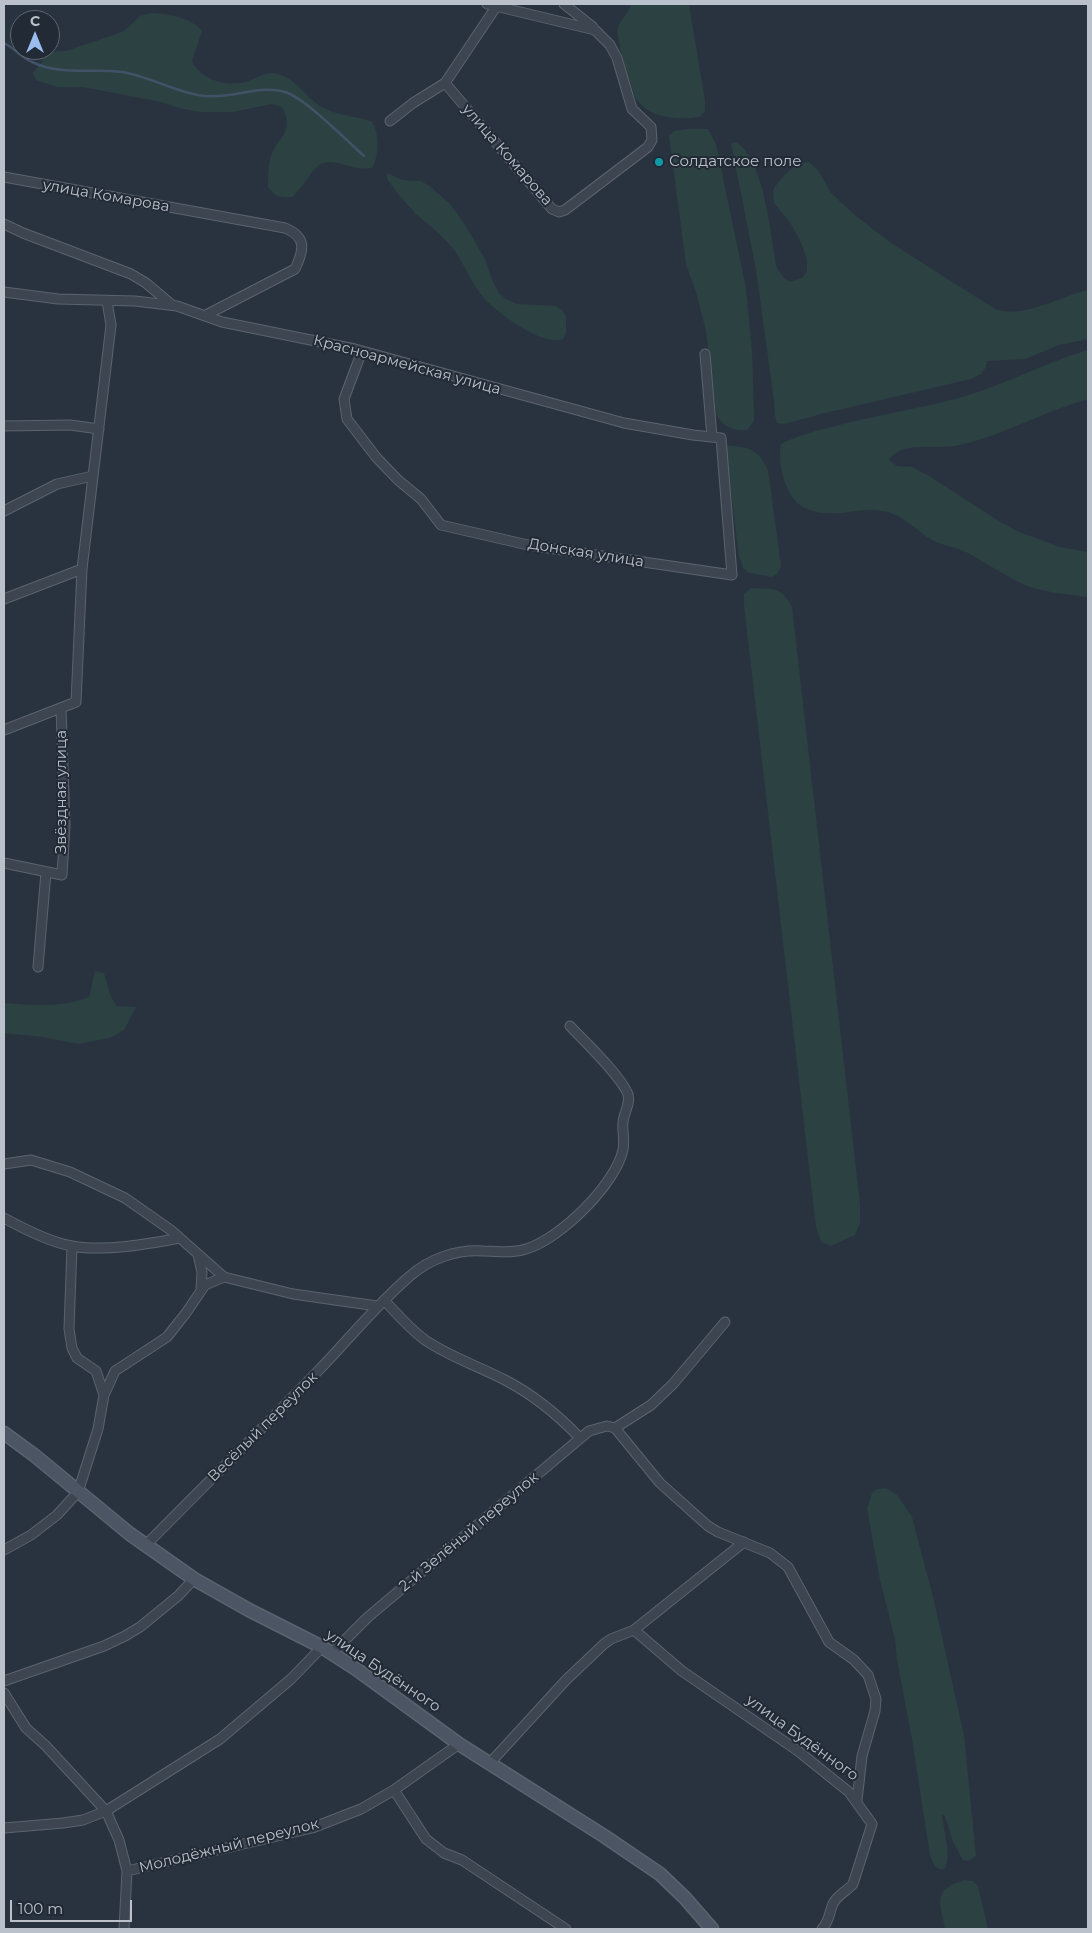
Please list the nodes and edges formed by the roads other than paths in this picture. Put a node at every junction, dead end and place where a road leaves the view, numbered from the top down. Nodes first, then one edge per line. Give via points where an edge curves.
1 (487, 4) edge
2 (564, 4) edge
3 (498, 5) edge
4 (595, 30) junction
5 (445, 83) junction
6 (390, 122) dead end
7 (4, 177) edge
8 (4, 224) edge
9 (4, 292) edge
10 (107, 301) junction
11 (172, 305) junction
12 (206, 315) junction
13 (362, 351) junction
14 (705, 354) dead end
15 (4, 426) edge
16 (98, 429) junction
17 (717, 437) junction
18 (93, 476) junction
19 (4, 511) edge
20 (82, 568) junction
21 (4, 598) edge
22 (61, 708) junction
23 (4, 730) edge
24 (4, 863) edge
25 (46, 872) junction
26 (38, 967) dead end
27 (570, 1026) dead end
28 (4, 1164) edge
29 (4, 1218) edge
30 (180, 1238) junction
31 (72, 1246) junction
32 (198, 1254) junction
33 (224, 1277) junction
34 (202, 1289) junction
35 (380, 1303) junction
36 (725, 1322) dead end
37 (104, 1395) junction
38 (615, 1428) junction
39 (4, 1433) edge
40 (580, 1438) junction
41 (78, 1492) junction
42 (744, 1542) junction
43 (146, 1545) junction
44 (4, 1550) edge
45 (194, 1579) junction
46 (634, 1630) junction
47 (327, 1650) junction
48 (4, 1681) edge
49 (4, 1693) edge
50 (459, 1744) junction
51 (490, 1763) junction
52 (394, 1790) junction
53 (857, 1801) junction
54 (106, 1811) junction
55 (4, 1828) edge
56 (127, 1871) junction
57 (124, 1929) edge
58 (566, 1929) edge
59 (712, 1929) edge
60 (822, 1929) edge

1 - 3 street
2 - 4 street
3 - 4 street
3 - 5 street
4 - 5 street, улица Комарова via 610,45 617,58 632,109 651,128 652,140 648,147 565,210 552,209
5 - 6 street
7 - 12 street, улица Комарова via 285,228 296,233 302,246 295,269
8 - 11 street via 131,274
9 - 10 street, Красноармейская улица via 58,300
10 - 11 street, Красноармейская улица
10 - 16 street via 111,325
11 - 12 street, Красноармейская улица
12 - 13 street, Красноармейская улица via 222,322
13 - 17 street, Красноармейская улица via 624,424
13 - 17 street, Донская улица via 344,399 347,419 376,457 422,499 441,525 528,545 732,575
14 - 17 street
15 - 16 street via 70,425
16 - 18 street
18 - 19 street via 57,484
18 - 20 street
20 - 21 street
20 - 22 street via 76,702
22 - 23 street
22 - 25 street, Звёздная улица via 62,875
24 - 25 street
25 - 26 street, Звёздная улица
27 - 35 street, Весёлый переулок via 614,1074 629,1099 623,1122 623,1151 608,1181 569,1224 530,1249 460,1252 412,1274
28 - 30 street via 31,1160 70,1172 125,1198
29 - 31 street via 48,1239
30 - 31 street via 108,1247
30 - 32 street
31 - 37 street via 69,1330 72,1348 77,1358 96,1371
32 - 33 street
32 - 34 street
33 - 34 street via 209,1282
33 - 35 street via 293,1294
34 - 37 street via 167,1337 115,1371
35 - 40 street via 439,1349 522,1389 561,1418
35 - 43 street, Весёлый переулок via 346,1342
36 - 38 street, 2-й Зелёный переулок via 673,1384 651,1405
37 - 41 street via 98,1429
38 - 40 street, 2-й Зелёный переулок via 598,1428
38 - 42 street via 660,1484 708,1526
39 - 41 main road, улица Будённого
40 - 47 street, 2-й Зелёный переулок
41 - 43 main road, улица Будённого
41 - 44 street via 57,1515
42 - 46 street
42 - 53 street via 770,1553 788,1567 829,1642 868,1675 876,1699 875,1711 862,1756
43 - 45 main road, улица Будённого
45 - 47 main road, улица Будённого
45 - 48 street via 178,1596 125,1636
46 - 51 street via 604,1644 566,1680
46 - 53 street, улица Будённого via 682,1671 798,1752
47 - 50 main road, улица Будённого
47 - 54 street, 2-й Зелёный переулок via 220,1739
49 - 54 street via 26,1728
50 - 51 main road, улица Будённого
50 - 52 street, Молодёжный переулок
51 - 59 main road, улица Будённого via 660,1874
52 - 56 street, Молодёжный переулок via 361,1809 312,1828
52 - 58 street via 426,1839
53 - 60 street, улица Будённого via 872,1824 869,1837 853,1884 835,1900 828,1922
54 - 55 street, 2-й Зелёный переулок via 83,1820
54 - 56 street via 119,1840
56 - 57 street

